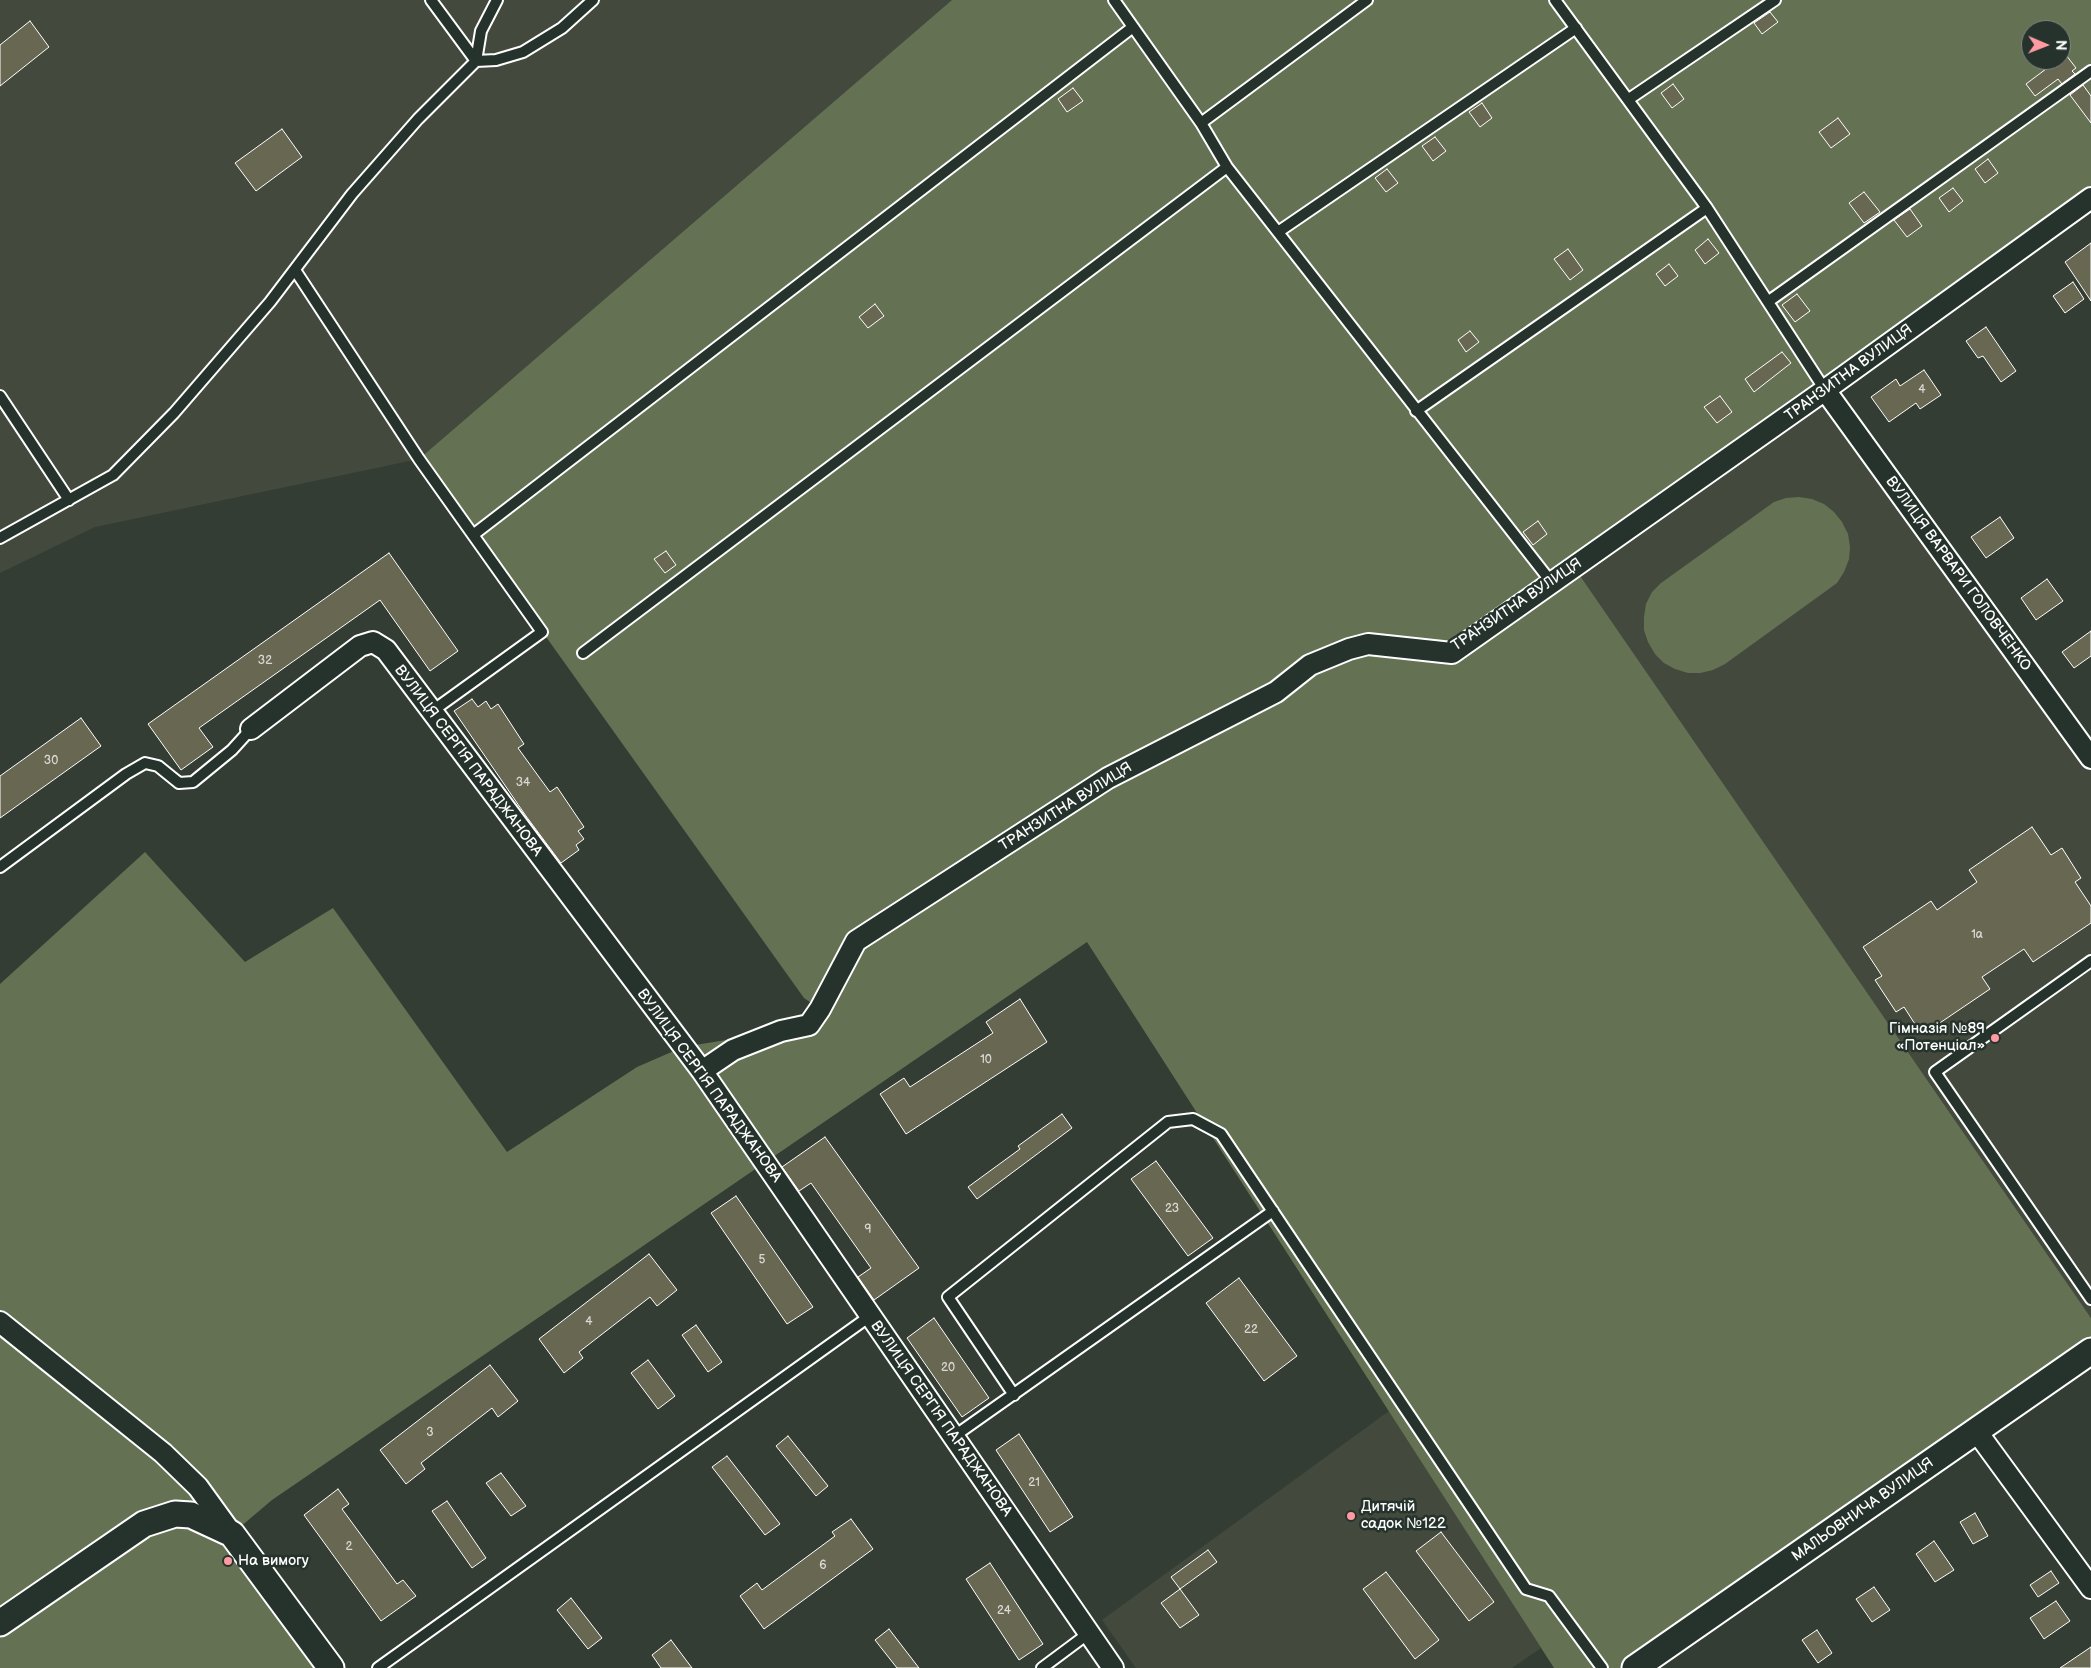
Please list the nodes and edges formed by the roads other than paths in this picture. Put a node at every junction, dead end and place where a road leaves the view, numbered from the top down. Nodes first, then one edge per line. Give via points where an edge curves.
1 (431, 0) edge
2 (496, 0) edge
3 (593, 0) edge
4 (1114, 0) edge
5 (1368, 0) edge
6 (1555, 0) edge
7 (1775, 0) edge
8 (1133, 27) junction
9 (1576, 28) junction
10 (476, 61) junction
11 (2091, 71) edge
12 (1629, 99) junction
13 (1201, 123) junction
14 (1227, 167) junction
15 (2091, 198) edge
16 (1707, 208) junction
17 (1278, 232) junction
18 (295, 270) junction
19 (1769, 301) junction
20 (1825, 390) junction
21 (0, 396) edge
22 (1416, 410) junction
23 (69, 500) junction
24 (473, 535) junction
25 (0, 538) edge
26 (1552, 583) junction
27 (584, 653) dead end
28 (431, 712) junction
29 (252, 728) joint
30 (2091, 758) edge
31 (0, 867) edge
32 (2091, 962) edge
33 (702, 1071) junction
34 (1273, 1211) junction
35 (2091, 1299) edge
36 (870, 1316) junction
37 (0, 1322) edge
38 (2091, 1351) edge
39 (1014, 1394) junction
40 (1977, 1432) junction
41 (953, 1438) junction
42 (232, 1534) junction
43 (2091, 1588) edge
44 (0, 1624) edge
45 (1089, 1633) junction
46 (331, 1668) edge
47 (378, 1668) edge
48 (1042, 1668) edge
49 (1113, 1668) edge
50 (1602, 1668) edge
51 (1635, 1668) edge

1 - 10 lane
2 - 10 lane via 481,31
3 - 10 lane via 562,28 523,52 496,60
4 - 8 lane
5 - 13 lane
6 - 9 lane
7 - 12 lane
8 - 13 lane
8 - 24 lane
9 - 12 lane
9 - 17 lane
10 - 18 lane via 418,119 352,194
11 - 19 lane
12 - 16 lane
13 - 14 lane
14 - 17 lane
14 - 27 lane
15 - 20 street, ТРАНЗИТНА ВУЛИЦЯ
16 - 19 lane
16 - 22 lane
17 - 22 lane
18 - 23 lane via 174,413 113,475
18 - 24 lane
19 - 20 lane
20 - 26 street, ТРАНЗИТНА ВУЛИЦЯ
20 - 30 street, ВУЛИЦЯ ВАРВАРИ ГОЛОВЧЕНКО
21 - 23 lane
22 - 26 lane
23 - 25 lane
24 - 28 lane via 542,632
26 - 33 street, ТРАНЗИТНА ВУЛИЦЯ via 1452,652 1368,644 1349,649 1310,665 1276,692 1108,778 856,941 809,1025 781,1031 733,1050
28 - 29 street, ВУЛИЦЯ СЕРГІЯ ПАРАДЖАНОВА via 386,650 373,642 360,646
28 - 33 street, ВУЛИЦЯ СЕРГІЯ ПАРАДЖАНОВА
29 - 31 lane via 232,750 193,782 179,783 158,766 145,763
32 - 35 lane via 1935,1072
33 - 36 street, ВУЛИЦЯ СЕРГІЯ ПАРАДЖАНОВА
34 - 39 lane
34 - 39 lane via 1222,1134 1193,1119 1168,1122 948,1297
34 - 50 lane via 1526,1589 1549,1596
36 - 41 street, ВУЛИЦЯ СЕРГІЯ ПАРАДЖАНОВА
36 - 47 lane
37 - 42 street via 163,1453 198,1487
38 - 40 street, МАЛЬОВНИЧА ВУЛИЦЯ
39 - 41 lane
40 - 43 street
40 - 51 street, МАЛЬОВНИЧА ВУЛИЦЯ
41 - 45 street, ВУЛИЦЯ СЕРГІЯ ПАРАДЖАНОВА
42 - 44 street via 191,1515 174,1514 144,1524
42 - 46 street
45 - 48 lane
45 - 49 street, ВУЛИЦЯ СЕРГІЯ ПАРАДЖАНОВА

